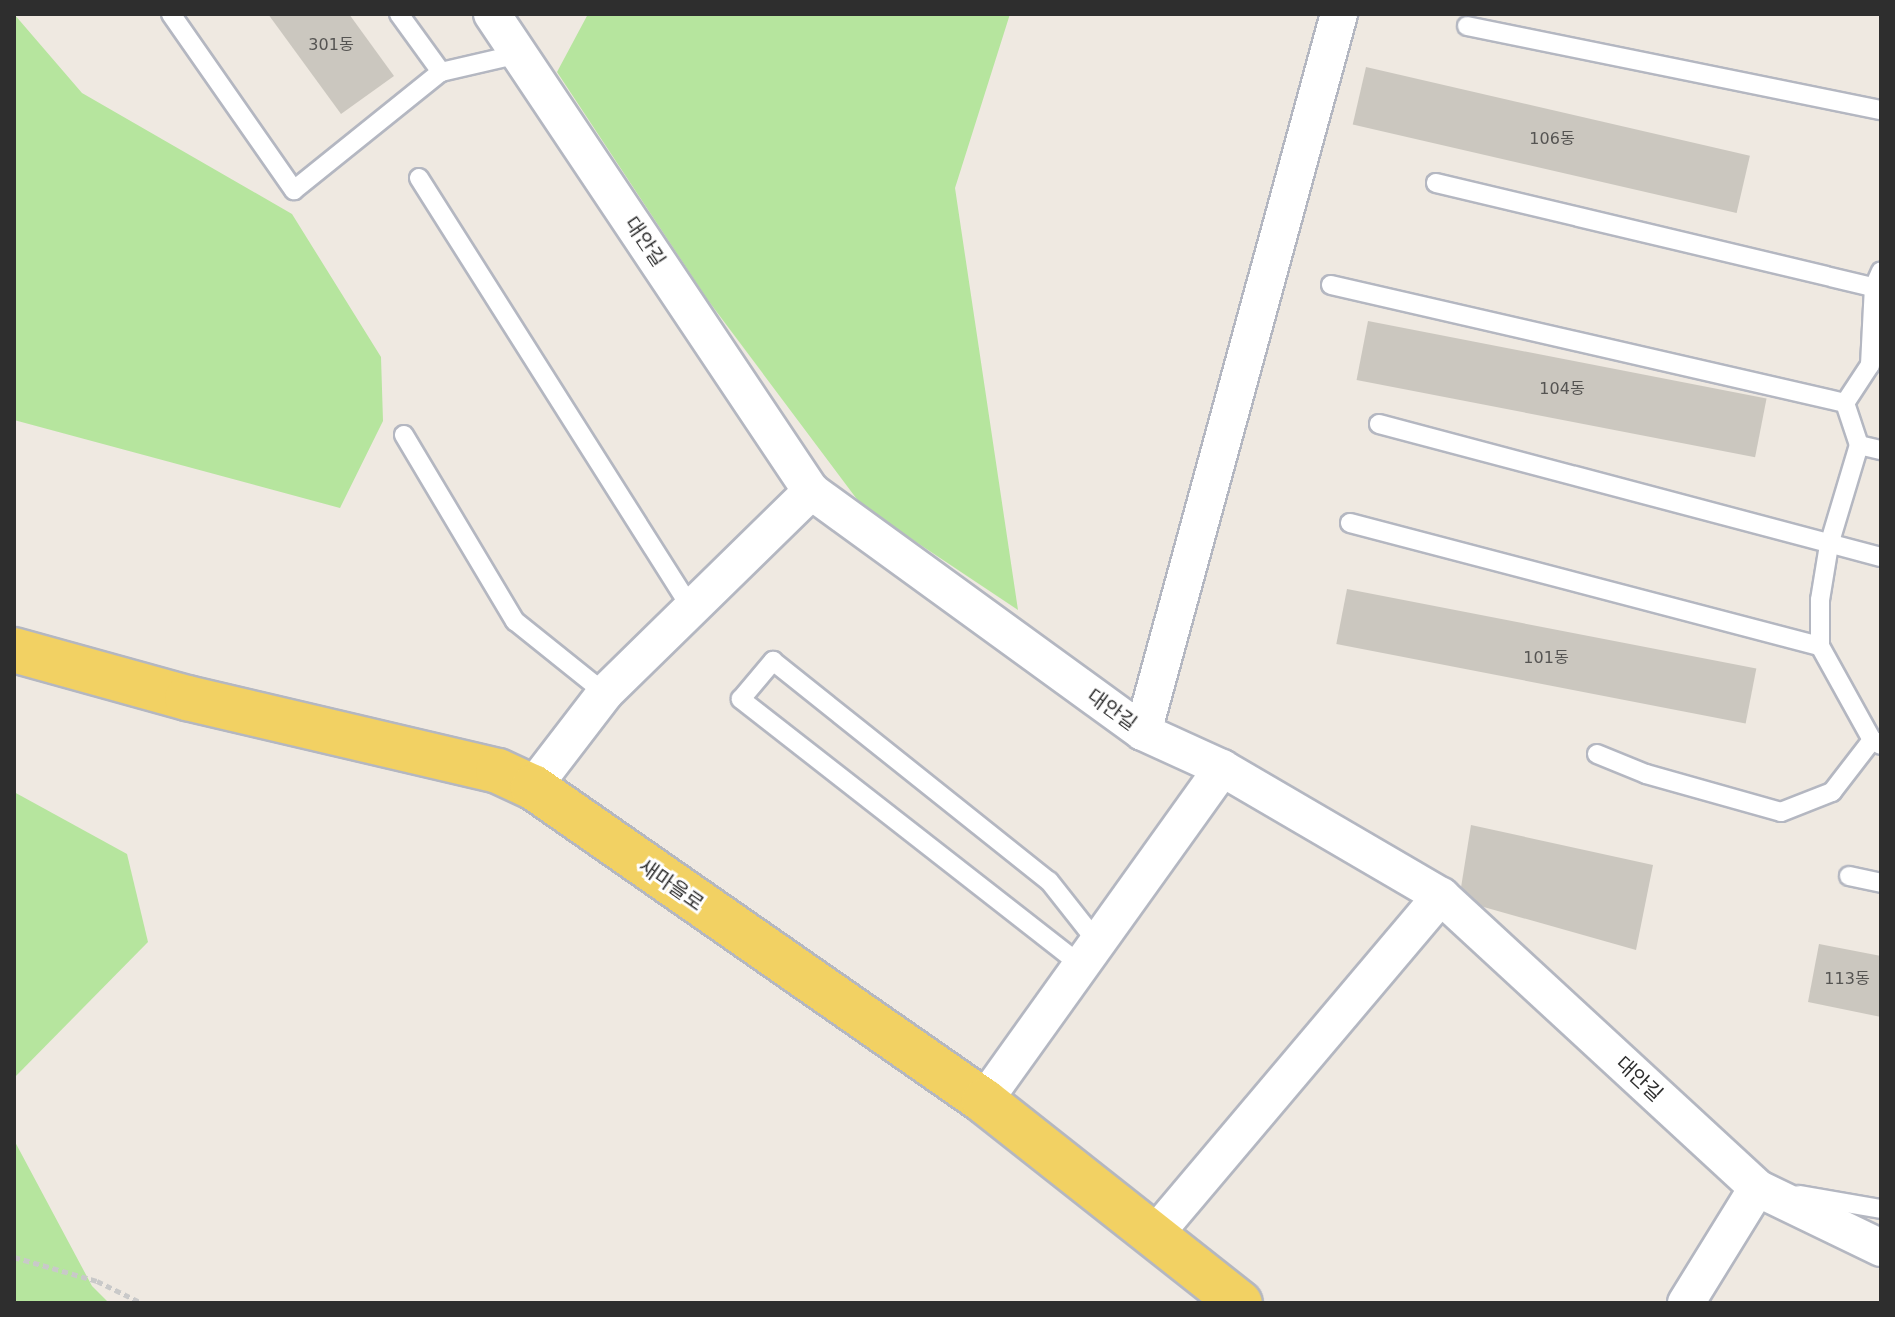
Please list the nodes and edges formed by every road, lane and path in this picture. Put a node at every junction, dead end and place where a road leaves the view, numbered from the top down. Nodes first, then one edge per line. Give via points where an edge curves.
1 (171, 14) edge
2 (399, 14) edge
3 (492, 14) edge
4 (1339, 14) edge
5 (1467, 26) dead end
6 (519, 54) junction
7 (441, 72) junction
8 (1881, 110) edge
9 (419, 178) dead end
10 (1436, 183) dead end
11 (1879, 282) edge
12 (1331, 285) dead end
13 (1845, 403) junction
14 (1379, 424) dead end
15 (404, 435) dead end
16 (1859, 445) junction
17 (1881, 450) edge
18 (811, 491) junction
19 (1350, 523) dead end
20 (1829, 545) junction
21 (1881, 557) edge
22 (691, 608) junction
23 (1820, 646) junction
24 (14, 650) edge
25 (605, 693) junction
26 (1143, 732) junction
27 (1876, 742) edge
28 (1597, 754) dead end
29 (1222, 768) junction
30 (533, 787) junction
31 (1849, 876) dead end
32 (1881, 883) edge
33 (1441, 896) junction
34 (1090, 954) junction
35 (984, 1101) junction
36 (1757, 1188) junction
37 (1881, 1209) edge
38 (1156, 1233) junction
39 (1881, 1248) edge
40 (14, 1257) edge
41 (142, 1303) edge
42 (1240, 1303) edge
43 (1686, 1303) edge

1 - 7 lane via 294,190
2 - 7 lane
3 - 6 street, 대안길
4 - 26 street
5 - 8 lane
6 - 7 lane
6 - 18 street, 대안길
9 - 22 lane
10 - 11 lane
11 - 13 lane via 1870,365
12 - 13 lane
13 - 16 lane
14 - 20 lane
15 - 25 lane via 515,621
16 - 17 lane
16 - 20 lane
18 - 22 street
18 - 26 street, 대안길
19 - 23 lane
20 - 21 lane
20 - 23 lane via 1820,600
22 - 25 street
23 - 27 lane
24 - 30 main road, 새마을로 via 187,698 498,771
25 - 30 street
26 - 29 street, 대안길
27 - 28 lane via 1832,792 1781,812 1646,774
29 - 33 street, 대안길
29 - 34 street
30 - 35 main road, 새마을로
31 - 32 lane
33 - 36 street, 대안길
33 - 38 street
34 - 34 lane via 1049,881 773,661 741,699
34 - 35 street
35 - 38 main road, 새마을로
36 - 37 lane
36 - 39 street, 대안길
36 - 43 street
38 - 42 main road, 새마을로
40 - 41 path via 97,1281

